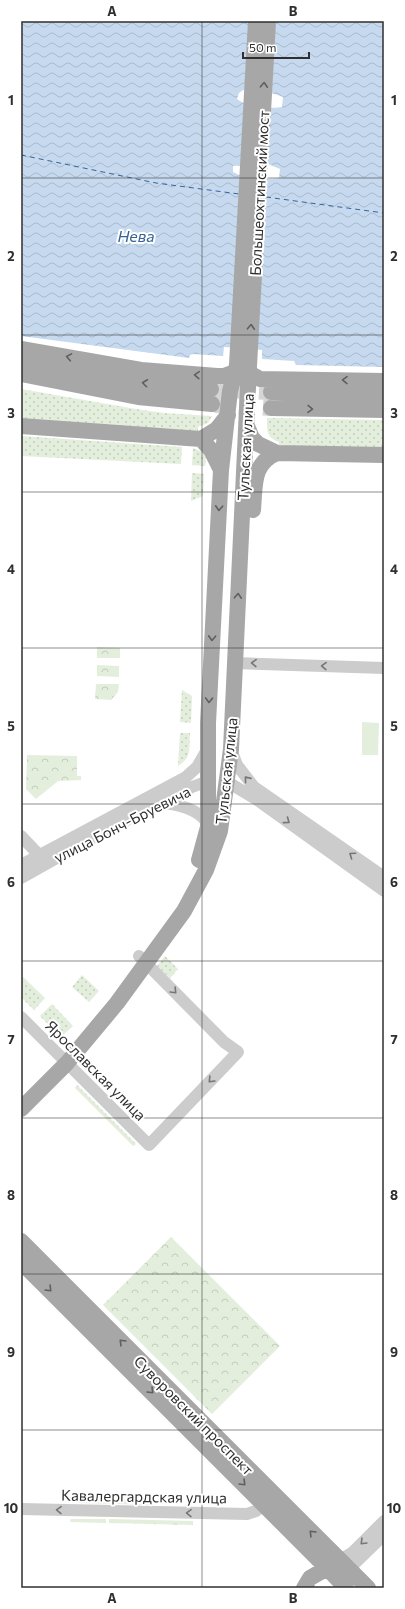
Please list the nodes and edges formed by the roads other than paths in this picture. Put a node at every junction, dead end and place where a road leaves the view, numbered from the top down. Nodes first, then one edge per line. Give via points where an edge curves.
1 (256, 21) edge
2 (268, 21) edge
3 (21, 349) edge
4 (21, 361) edge
5 (243, 369) junction
6 (26, 377) edge
7 (384, 381) edge
8 (384, 394) edge
9 (384, 410) edge
10 (228, 416) junction
11 (21, 426) edge
12 (246, 426) junction
13 (201, 439) junction
14 (277, 453) junction
15 (384, 455) edge
16 (221, 470) junction
17 (218, 547) junction
18 (240, 553) junction
19 (235, 663) junction
20 (384, 668) edge
21 (208, 748) junction
22 (231, 749) junction
23 (208, 781) junction
24 (226, 781) junction
25 (161, 803) junction
26 (207, 823) junction
27 (21, 836) edge
28 (39, 855) junction
29 (21, 865) edge
30 (384, 877) edge
31 (21, 878) edge
32 (384, 890) edge
33 (143, 959) junction
34 (21, 1017) edge
35 (63, 1059) junction
36 (21, 1094) edge
37 (21, 1109) edge
38 (21, 1241) edge
39 (21, 1262) edge
40 (264, 1504) junction
41 (21, 1509) edge
42 (384, 1521) edge
43 (384, 1535) edge
44 (339, 1573) edge
45 (304, 1588) edge
46 (316, 1588) edge
47 (368, 1588) edge

1 - 5 main road, Большеохтинский мост
5 -> 2 main road, Большеохтинский мост
5 -> 3 main road via 224,376 141,370
6 -> 4 main road via 138,397 212,397
7 -> 5 main road via 260,379
5 - 10 main road, Тульская улица via 230,391
5 - 12 main road, Тульская улица
8 -> 9 main road via 271,400
10 - 13 main road via 217,429
10 - 16 main road, Тульская улица
11 - 13 main road
12 - 14 main road via 258,444
12 - 18 main road, Тульская улица
13 - 16 main road via 211,450
14 - 15 main road
14 - 18 main road via 267,457 260,464 256,474 251,545
16 -> 17 main road, Тульская улица
17 - 18 main road
17 -> 21 main road, Тульская улица
19 -> 18 main road, Тульская улица
20 -> 19 street
19 - 22 main road, Тульская улица
21 - 23 main road, Тульская улица
21 - 28 street, улица Бонч-Бруевича via 197,767 186,778
22 - 24 main road, Тульская улица
30 -> 22 street via 254,787 237,766
23 - 24 main road, улица Бонч-Бруевича
23 - 25 street, улица Бонч-Бруевича
23 - 26 main road, Тульская улица
24 -> 32 street via 256,799
24 - 33 main road, Тульская улица via 220,831 206,870 184,911
25 - 26 street via 194,811 204,816
25 - 31 street, улица Бонч-Бруевича via 80,844
26 - 33 main road, Тульская улица via 198,862 184,892
27 - 28 street
28 - 29 street, улица Бонч-Бруевича
33 - 35 main road, Тульская улица via 109,997
33 -> 35 street, Ярославская улица via 224,1042 238,1052 149,1145
34 - 35 street, Ярославская улица
35 - 36 main road, Тульская улица
35 - 37 main road, Тульская улица
44 -> 38 main road, Суворовский проспект
39 -> 40 main road, Суворовский проспект
40 -> 41 street, Кавалергардская улица via 256,1511 246,1514
40 - 44 main road, Суворовский проспект
42 -> 44 street via 353,1552
43 - 44 street
44 - 45 main road via 310,1578
44 - 46 main road
44 - 47 main road, Суворовский проспект

